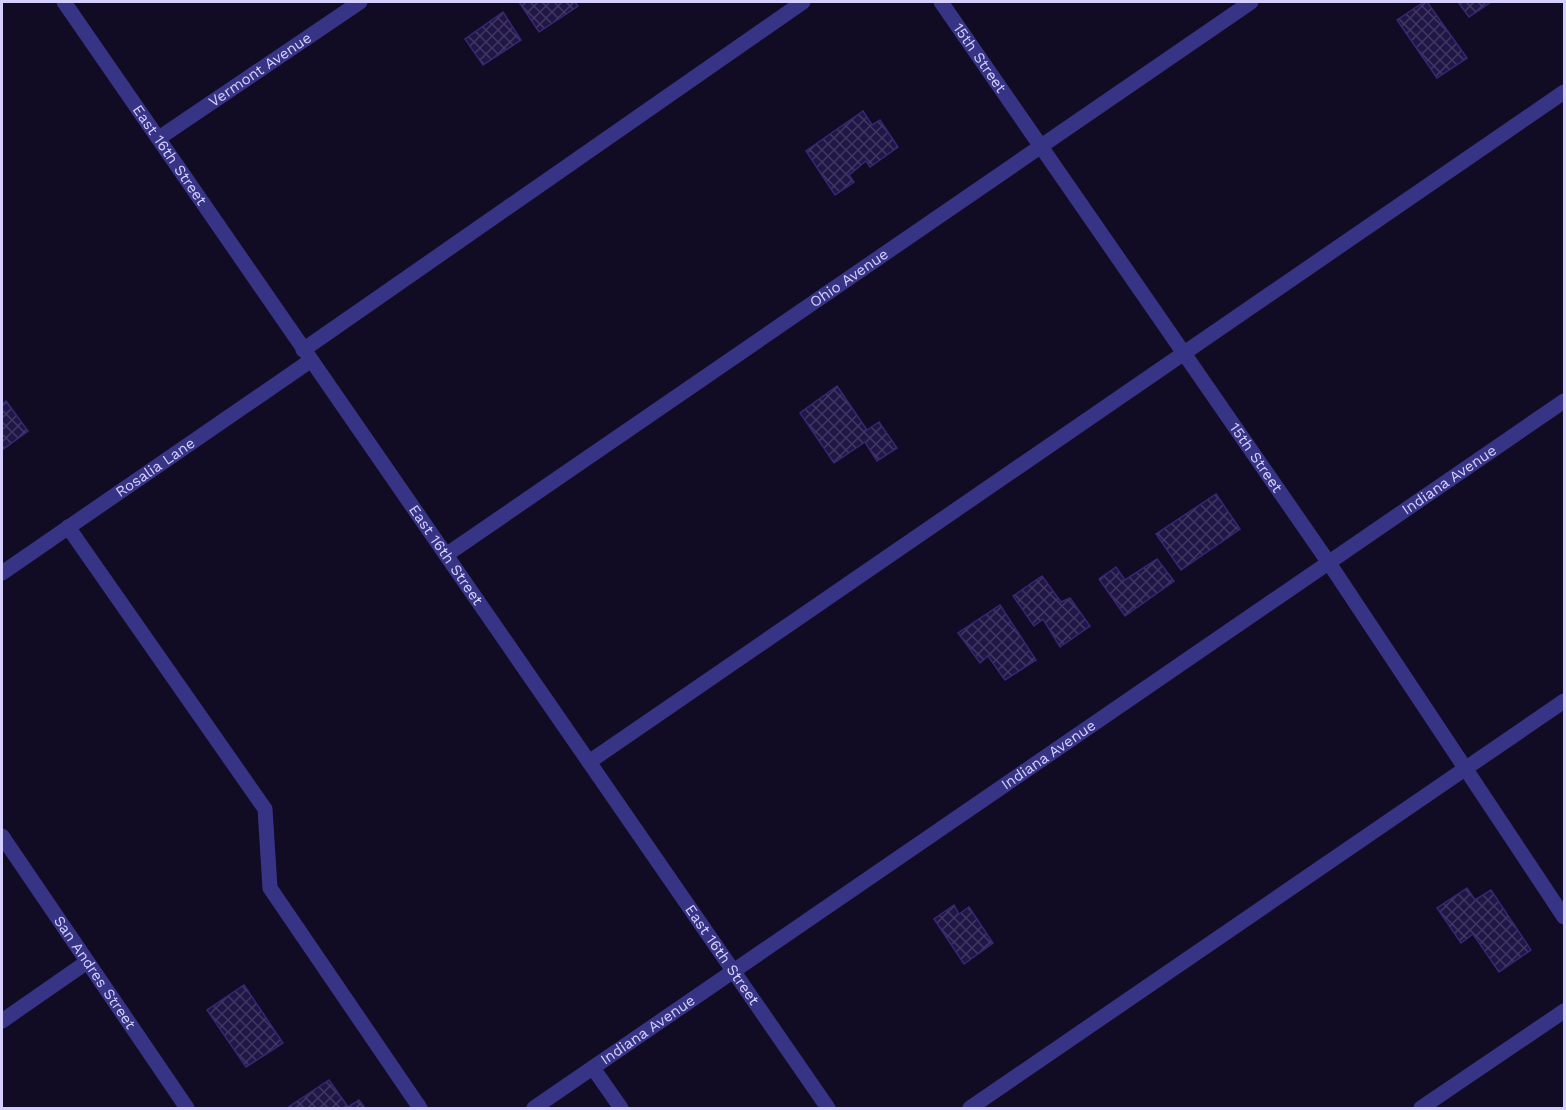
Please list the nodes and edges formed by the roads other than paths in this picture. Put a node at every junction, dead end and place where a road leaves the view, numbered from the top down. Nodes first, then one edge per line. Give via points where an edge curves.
1 (64, 2) edge
2 (360, 2) edge
3 (803, 2) edge
4 (940, 2) edge
5 (1251, 2) edge
6 (1564, 92) edge
7 (159, 138) junction
8 (1040, 145) junction
9 (1184, 354) junction
10 (306, 356) junction
11 (1564, 401) edge
12 (68, 527) junction
13 (446, 555) junction
14 (1329, 563) junction
15 (2, 573) edge
16 (1564, 701) edge
17 (589, 762) junction
18 (1466, 768) junction
19 (2, 836) edge
20 (1564, 917) edge
21 (87, 962) junction
22 (734, 972) junction
23 (1564, 1011) edge
24 (2, 1021) edge
25 (593, 1068) junction
26 (187, 1108) edge
27 (420, 1108) edge
28 (534, 1108) edge
29 (621, 1108) edge
30 (828, 1108) edge
31 (970, 1108) edge
32 (1421, 1108) edge

1 - 7 street, East 16th Street
2 - 7 street, Vermont Avenue
3 - 10 street, Rosalia Lane
4 - 8 street, 15th Street
5 - 8 street, Ohio Avenue
6 - 9 street
7 - 10 street, East 16th Street
8 - 9 street, 15th Street
8 - 13 street, Ohio Avenue
9 - 14 street, 15th Street
9 - 17 street
10 - 12 street, Rosalia Lane
10 - 13 street, East 16th Street
11 - 14 street, Indiana Avenue
12 - 15 street, Rosalia Lane
12 - 27 street via 265,809 270,888
13 - 17 street, East 16th Street
14 - 18 street, 15th Street
14 - 22 street, Indiana Avenue
16 - 18 street
17 - 22 street, East 16th Street
18 - 20 street, 15th Street
18 - 31 street
19 - 21 street, San Andres Street
21 - 24 street
21 - 26 street, San Andres Street
22 - 25 street, Indiana Avenue
22 - 30 street, East 16th Street
23 - 32 street
25 - 28 street, Indiana Avenue
25 - 29 street

